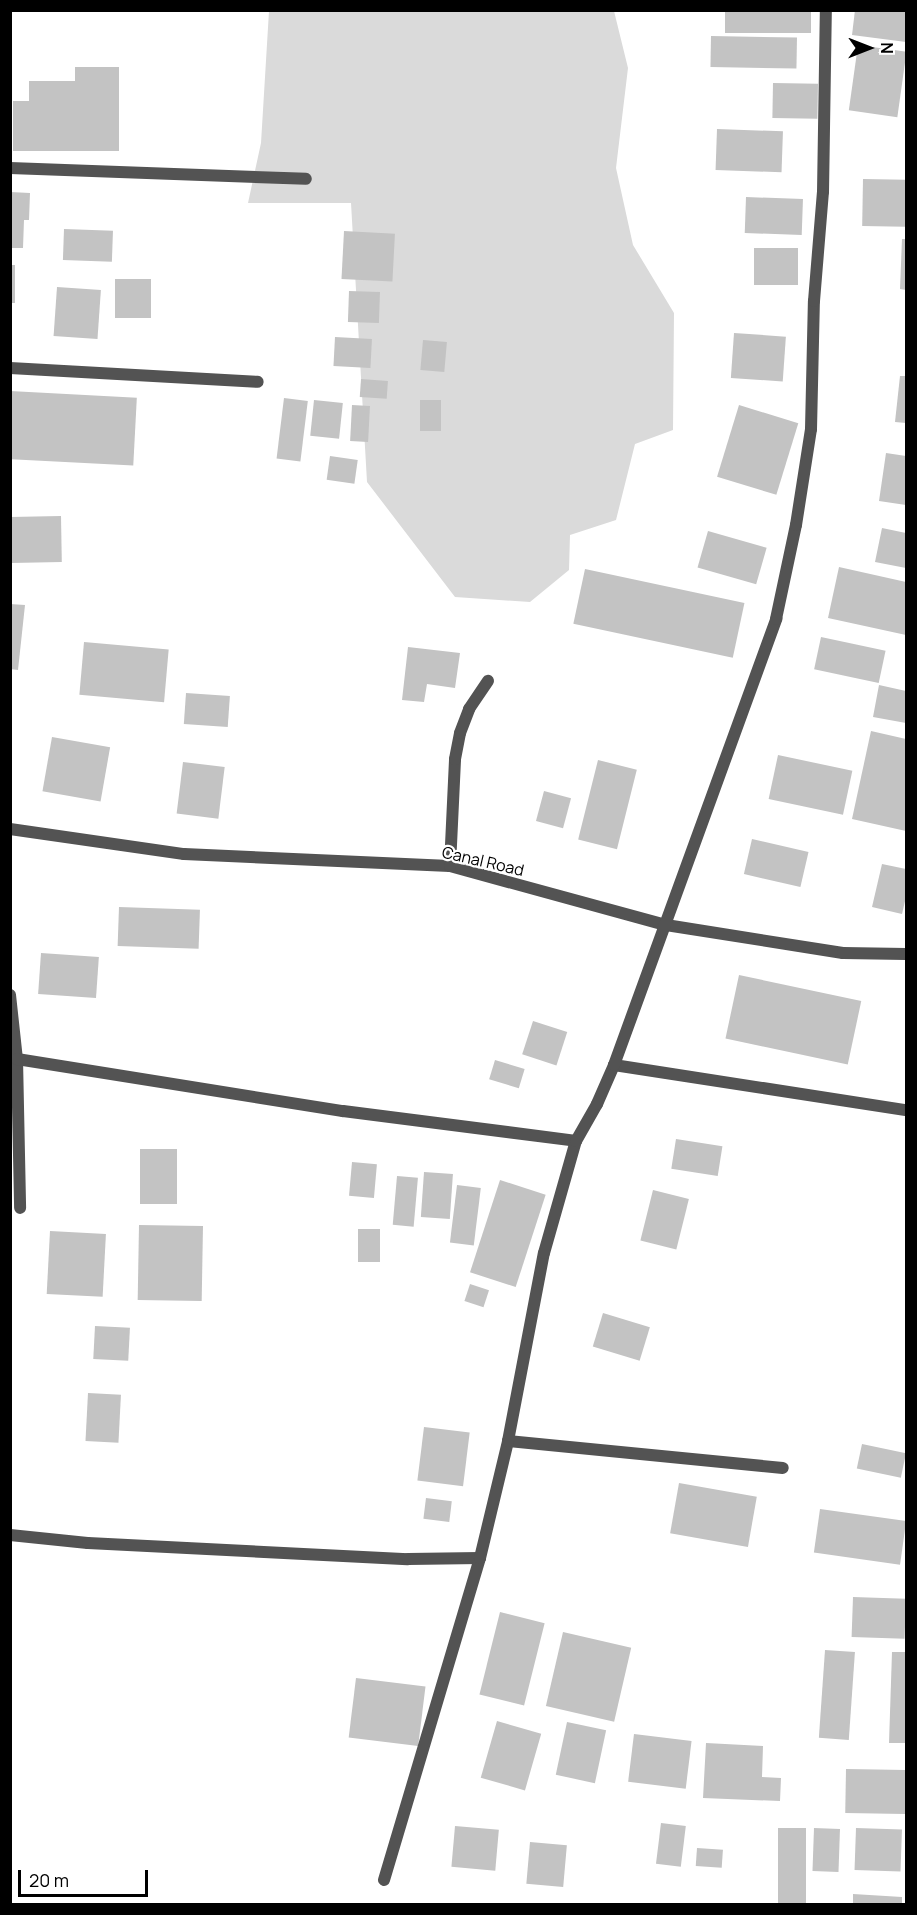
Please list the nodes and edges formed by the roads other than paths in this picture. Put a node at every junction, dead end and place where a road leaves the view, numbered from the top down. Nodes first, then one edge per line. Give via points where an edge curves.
1 (826, 10) edge
2 (10, 168) edge
3 (306, 179) dead end
4 (10, 368) edge
5 (258, 382) dead end
6 (488, 681) dead end
7 (10, 829) edge
8 (450, 866) junction
9 (666, 925) junction
10 (906, 954) edge
11 (10, 995) edge
12 (17, 1059) junction
13 (614, 1065) junction
14 (906, 1110) edge
15 (576, 1141) junction
16 (21, 1208) dead end
17 (508, 1441) junction
18 (783, 1468) dead end
19 (10, 1534) edge
20 (480, 1558) junction
21 (384, 1880) dead end

1 - 9 street via 823,192 814,301 811,429 796,525 776,619
2 - 3 street
4 - 5 street
6 - 8 street via 460,733 455,759
7 - 8 street, Canal Road via 184,854
8 - 9 street, Canal Road
9 - 10 street, Canal Road via 843,953
9 - 13 street
11 - 12 street
12 - 15 street via 343,1111
12 - 16 street
13 - 14 street
13 - 15 street
15 - 17 street via 544,1253
17 - 18 street
17 - 20 street
19 - 20 street via 88,1543 408,1559
20 - 21 street

